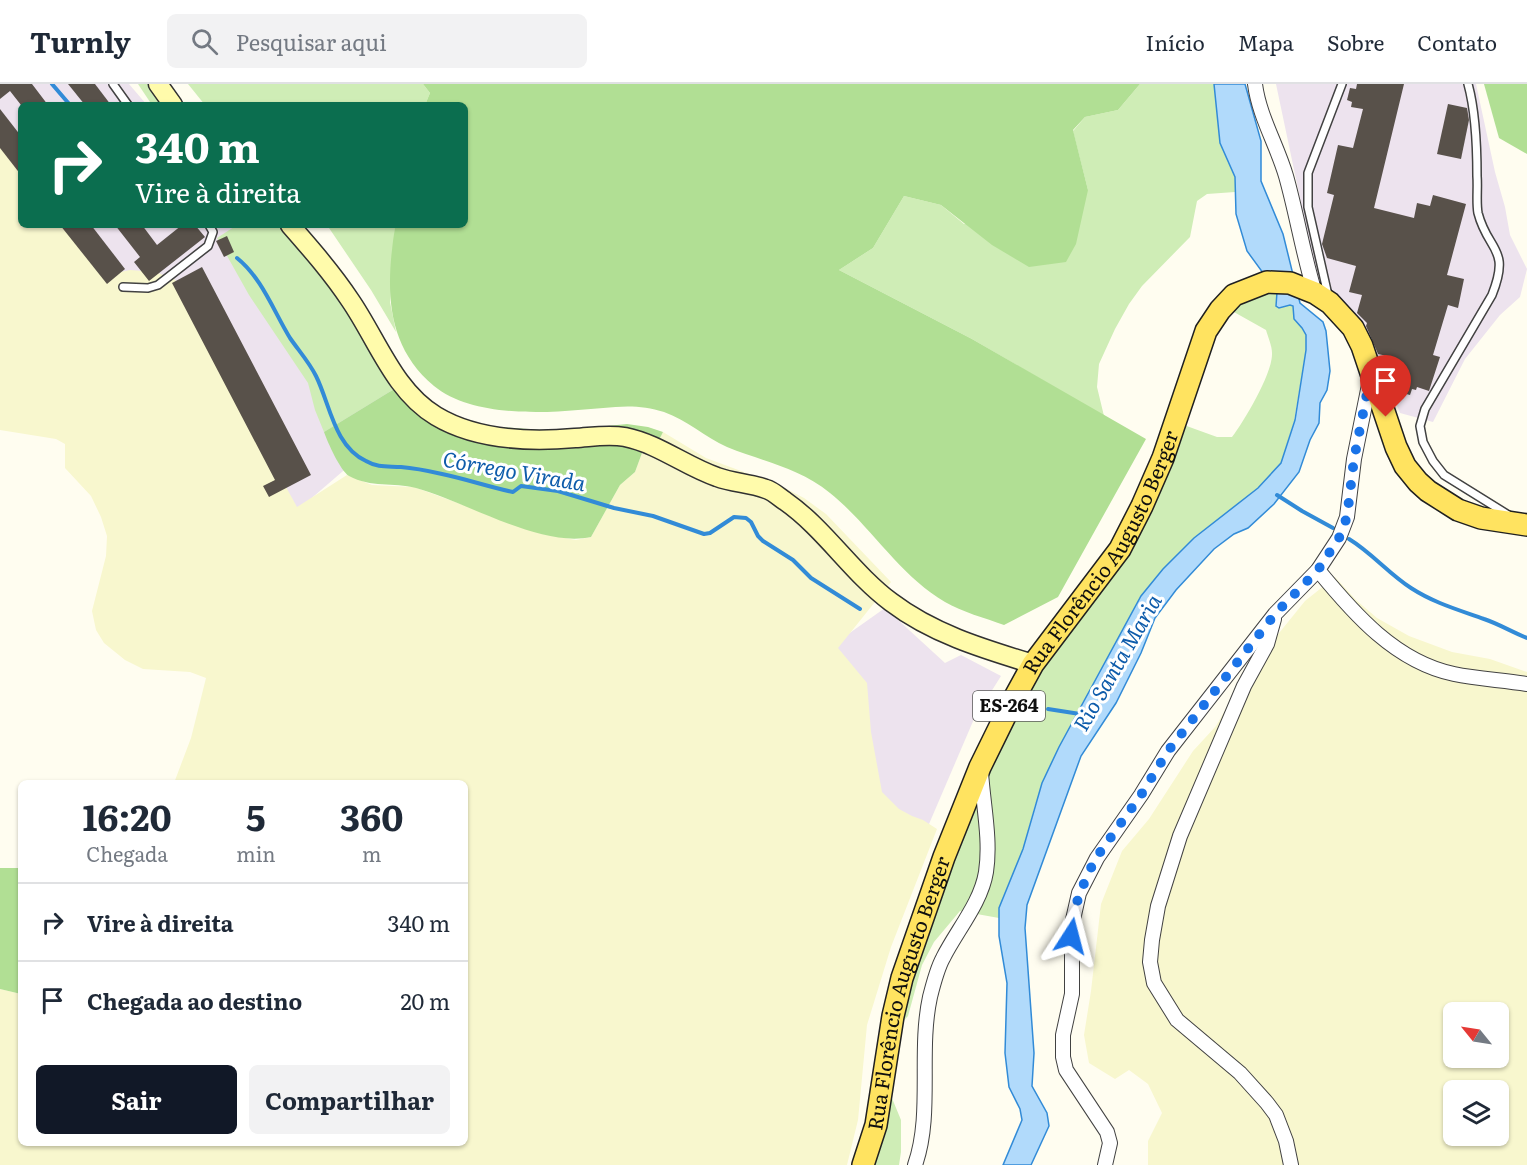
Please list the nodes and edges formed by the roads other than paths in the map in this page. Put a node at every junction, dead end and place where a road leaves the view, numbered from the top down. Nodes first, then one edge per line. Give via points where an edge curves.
1 (113, 84) edge
2 (158, 84) edge
3 (1255, 84) edge
4 (1342, 84) edge
5 (1468, 84) edge
6 (126, 102) edge
7 (171, 102) edge
8 (211, 228) edge
9 (293, 228) edge
10 (123, 287) dead end
11 (1316, 294) junction
12 (1371, 373) junction
13 (1523, 524) edge
14 (1318, 570) junction
15 (1275, 614) junction
16 (1033, 664) junction
17 (1527, 684) edge
18 (980, 766) junction
19 (863, 1165) edge
20 (915, 1165) edge
21 (1105, 1165) edge
22 (1291, 1165) edge

1 - 6 lane
2 - 7 street
3 - 11 street via 1285,175
4 - 11 lane via 1308,173
5 - 13 lane via 1473,103 1478,213 1501,266 1492,295 1425,409 1420,426 1423,442 1444,474
8 - 10 lane via 208,246 158,285
9 - 16 street via 350,300 399,382 416,402 437,417 460,427 520,439 624,437 647,443 717,477 768,489 795,508 891,602 972,645
11 - 12 main road via 1353,328
11 - 16 main road, Rua Florêncio Augusto Berger / ES-264 via 1290,283 1267,282 1234,295 1220,310 1206,331 1163,458 1120,549
12 - 13 main road via 1401,458 1418,482 1458,510
12 - 14 street via 1347,517 1339,538
14 - 15 street
14 - 17 street via 1360,619 1413,658 1455,674
15 - 21 street via 1168,751 1096,858 1079,893 1072,924 1072,994 1063,1035 1063,1057 1066,1070 1107,1132 1110,1143
15 - 22 street via 1267,644 1244,686 1177,847 1158,906 1150,962 1154,982 1177,1020 1240,1074 1276,1115
16 - 18 main road, Rua Florêncio Augusto Berger / ES-264
18 - 19 main road, Rua Florêncio Augusto Berger / ES-264 via 902,978 892,1016 876,1125
18 - 20 street via 986,874 975,903 942,960 930,997 924,1051 924,1128

